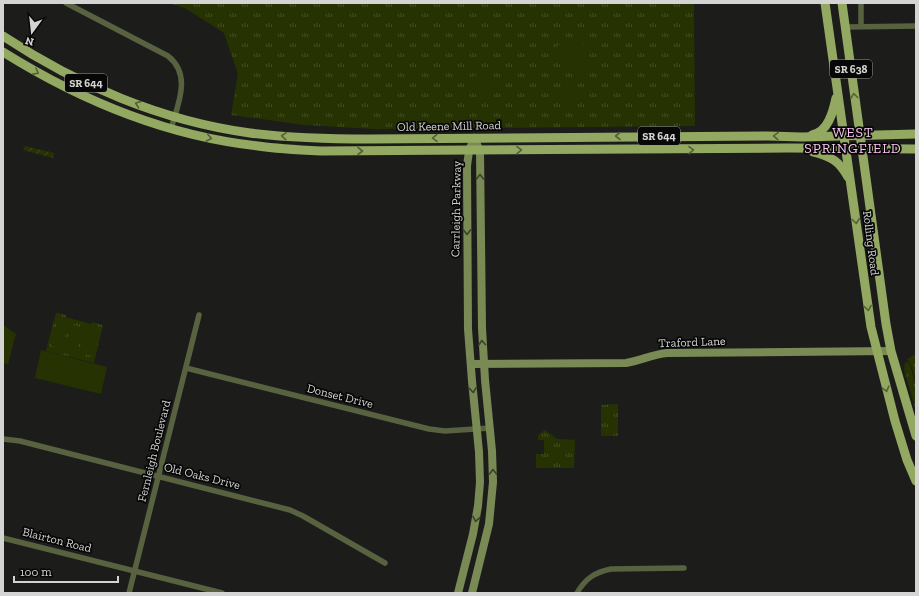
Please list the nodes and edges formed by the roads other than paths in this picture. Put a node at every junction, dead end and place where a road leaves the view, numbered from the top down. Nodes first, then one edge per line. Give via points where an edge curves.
1 (66, 3) edge
2 (825, 3) edge
3 (842, 3) edge
4 (861, 3) edge
5 (845, 26) junction
6 (861, 26) junction
7 (916, 26) edge
8 (3, 36) edge
9 (3, 52) edge
10 (837, 89) junction
11 (175, 116) junction
12 (172, 128) junction
13 (860, 134) junction
14 (916, 134) edge
15 (843, 135) junction
16 (802, 137) junction
17 (474, 138) junction
18 (797, 148) junction
19 (861, 148) junction
20 (846, 149) junction
21 (916, 149) edge
22 (469, 151) junction
23 (480, 151) junction
24 (851, 182) junction
25 (199, 315) dead end
26 (891, 351) junction
27 (876, 352) junction
28 (484, 363) junction
29 (471, 364) junction
30 (186, 368) junction
31 (490, 428) junction
32 (477, 429) junction
33 (916, 436) edge
34 (3, 439) edge
35 (159, 476) junction
36 (916, 481) edge
37 (3, 538) edge
38 (385, 563) dead end
39 (684, 568) dead end
40 (135, 571) junction
41 (129, 593) edge
42 (222, 593) edge
43 (458, 593) edge
44 (472, 593) edge
45 (577, 593) edge

1 - 11 street via 173,60 182,77
2 - 10 main road, Rolling Road / SR 638
3 - 5 main road, Rolling Road / SR 638
4 - 6 street
5 - 6 street
13 -> 5 main road, Rolling Road / SR 638
6 - 7 street
11 -> 8 main road, Old Keene Mill Road / SR 644 via 114,95 61,72
9 -> 12 main road, Old Keene Mill Road / SR 644 via 88,98
10 - 15 main road, Rolling Road / SR 638
10 - 16 main road via 832,114 824,128 819,133
11 - 12 street
17 -> 11 main road, Old Keene Mill Road / SR 644 via 297,137 249,133
12 -> 22 main road, Old Keene Mill Road / SR 644 via 253,146 310,151
13 - 14 main road, Old Keene Mill Road / SR 644
13 - 15 main road, Old Keene Mill Road / SR 644
13 - 19 main road, Rolling Road / SR 638
15 - 16 main road, Old Keene Mill Road / SR 644
15 - 20 main road, Rolling Road / SR 638
16 -> 17 main road, Old Keene Mill Road / SR 644
17 - 22 street, Carrleigh Parkway
17 - 23 street, Carrleigh Parkway
18 - 20 main road, Old Keene Mill Road / SR 644
23 -> 18 main road, Old Keene Mill Road / SR 644
18 - 24 main road via 835,160
19 - 20 main road, Old Keene Mill Road / SR 644
19 - 21 main road, Old Keene Mill Road / SR 644
19 - 26 main road, Rolling Road / SR 638
20 - 24 main road, Rolling Road / SR 638
22 - 23 main road, Old Keene Mill Road / SR 644
22 -> 29 street, Carrleigh Parkway via 468,292
28 -> 23 street, Carrleigh Parkway
24 -> 27 main road, Rolling Road / SR 638 via 865,292
25 - 30 street, Fernleigh Boulevard
26 - 27 street, Traford Lane
26 - 33 main road, Rolling Road / SR 638
27 - 28 street, Traford Lane via 667,353 626,363
27 -> 36 main road, Rolling Road / SR 638 via 907,460
28 - 29 street, Traford Lane
28 - 31 street, Carrleigh Parkway
29 -> 32 street, Carrleigh Parkway
30 - 32 street, Donset Drive via 424,428 445,431
30 - 35 street, Fernleigh Boulevard
31 - 32 street, Donset Drive
44 -> 31 street, Carrleigh Parkway via 491,508 493,467
32 -> 43 street, Carrleigh Parkway via 480,467 478,506
34 - 35 street, Old Oaks Drive
35 - 38 street, Old Oaks Drive via 290,510
35 - 40 street, Fernleigh Boulevard
37 - 40 street, Blairton Road
39 - 45 street via 611,568 592,575
40 - 41 street, Fernleigh Boulevard
40 - 42 street, Blairton Road

